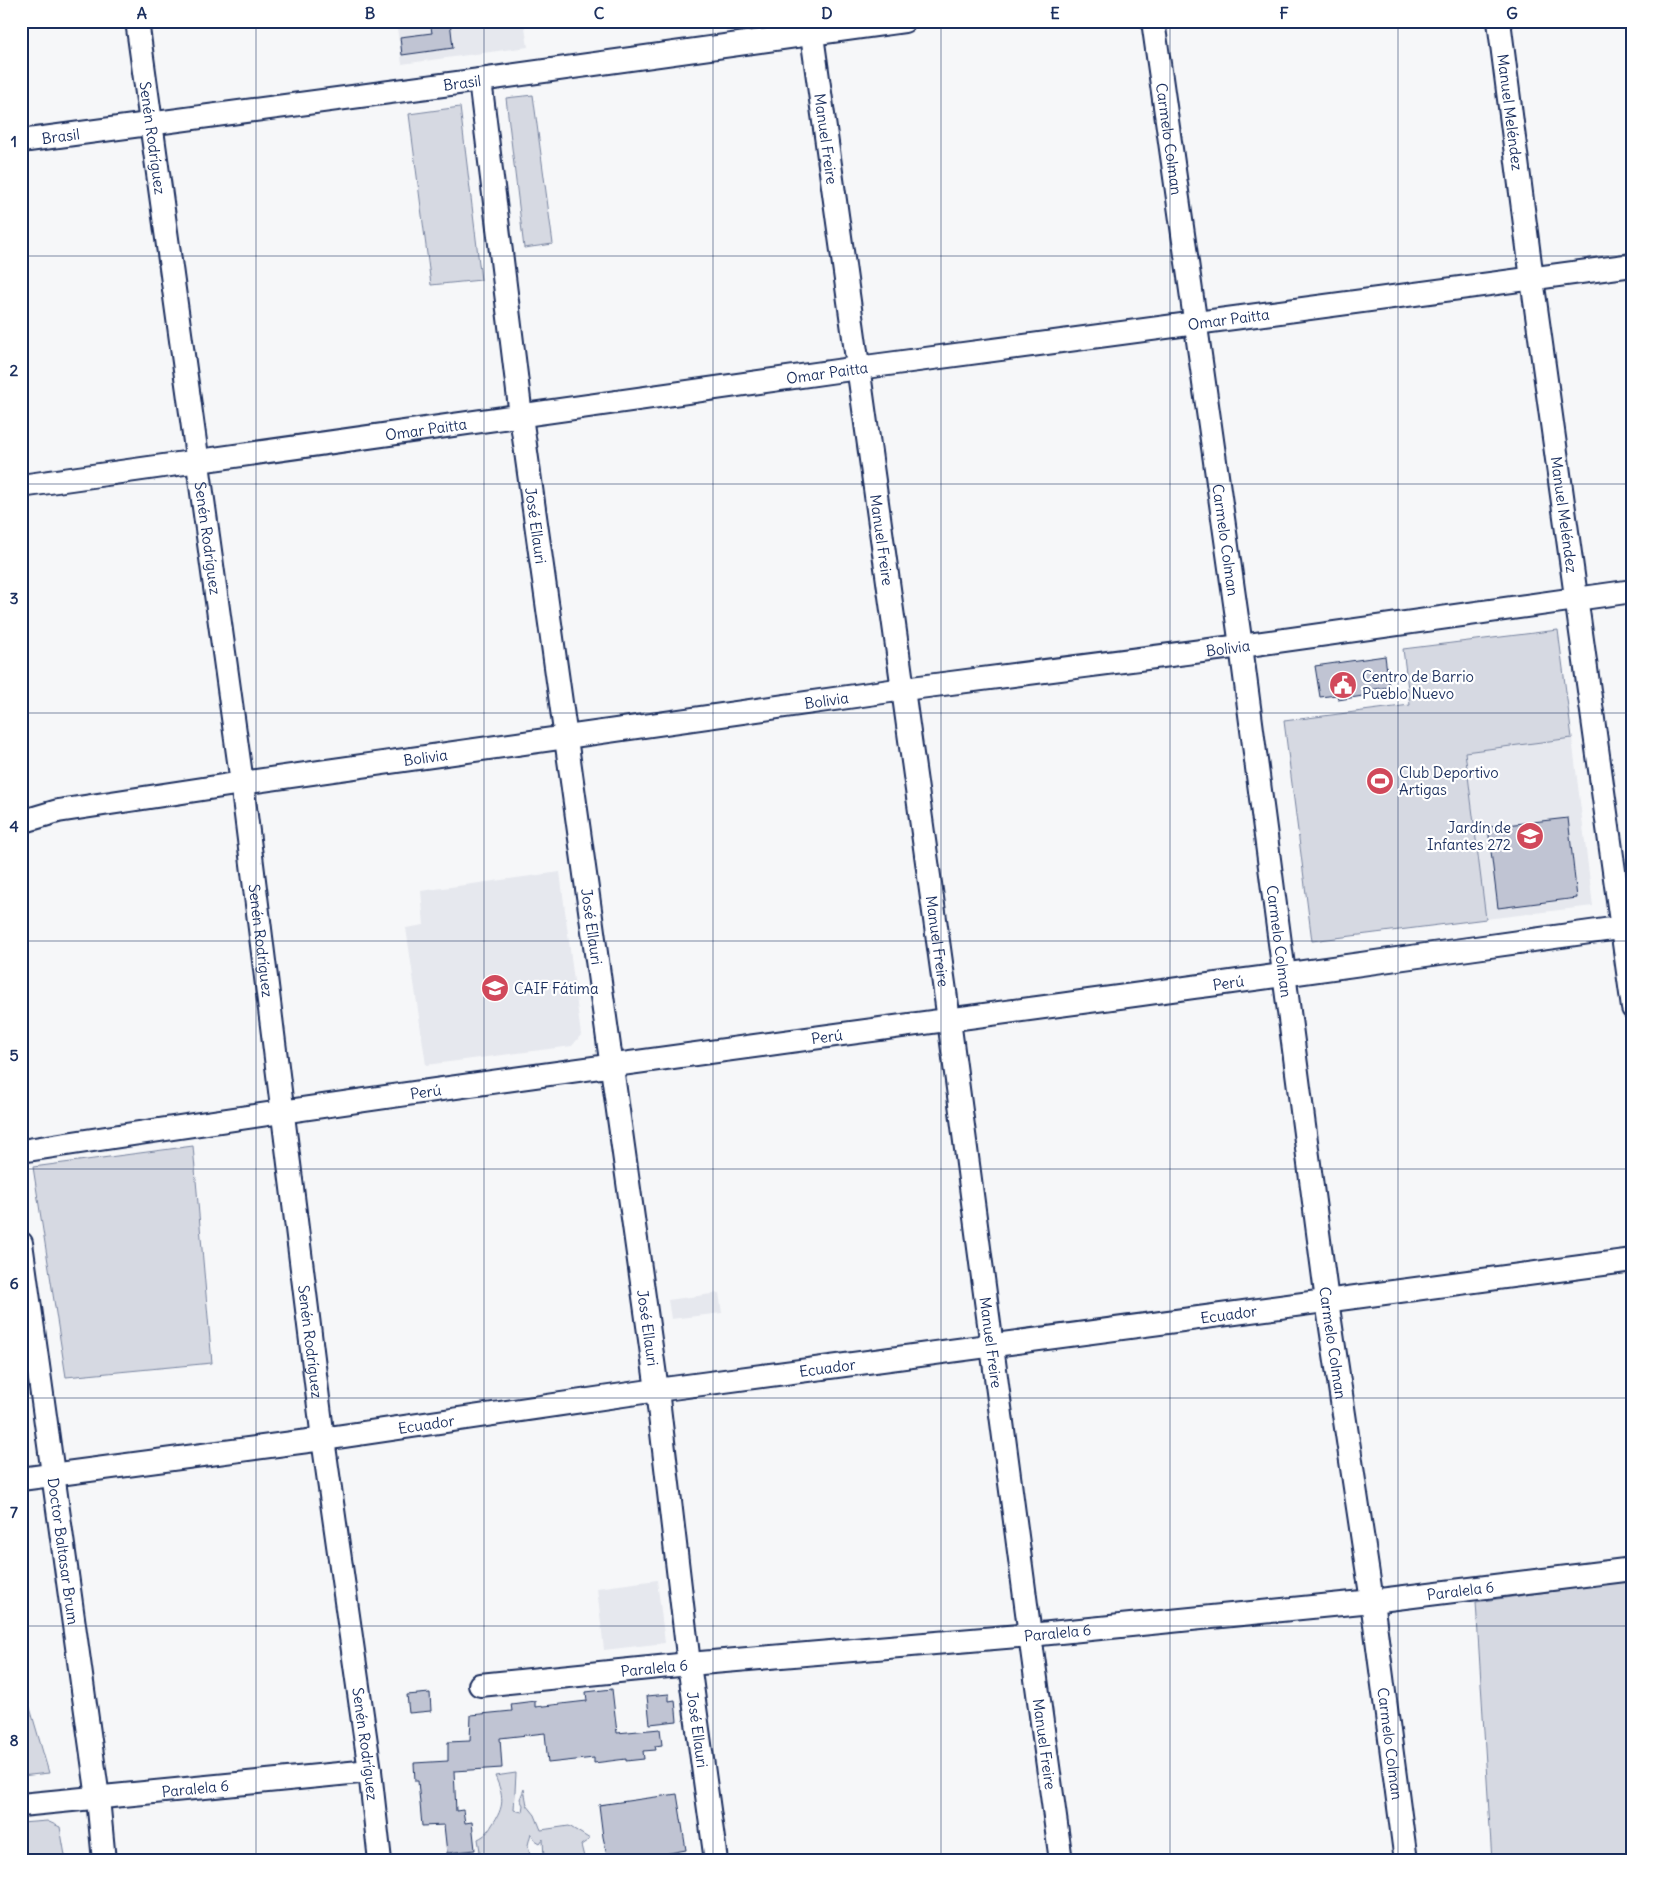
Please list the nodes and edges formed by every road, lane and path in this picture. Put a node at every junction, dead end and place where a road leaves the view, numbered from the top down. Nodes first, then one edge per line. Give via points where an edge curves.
1 (138, 21) edge
2 (904, 21) edge
3 (1153, 21) edge
4 (1499, 21) edge
5 (811, 27) edge
6 (480, 80) junction
7 (152, 123) junction
8 (21, 141) edge
9 (1633, 265) edge
10 (1532, 279) junction
11 (1195, 324) junction
12 (858, 368) junction
13 (521, 416) junction
14 (198, 460) junction
15 (21, 486) edge
16 (1633, 591) edge
17 (1576, 598) junction
18 (1241, 646) junction
19 (904, 689) junction
20 (566, 737) junction
21 (242, 783) junction
22 (21, 822) edge
23 (1627, 927) edge
24 (1285, 975) junction
25 (1633, 1008) edge
26 (949, 1020) junction
27 (612, 1065) junction
28 (282, 1111) junction
29 (21, 1151) edge
30 (21, 1242) edge
31 (1633, 1260) edge
32 (1327, 1300) junction
33 (992, 1345) junction
34 (657, 1390) junction
35 (323, 1439) junction
36 (53, 1474) junction
37 (21, 1479) edge
38 (1633, 1569) edge
39 (1372, 1601) junction
40 (1030, 1635) junction
41 (689, 1664) junction
42 (480, 1685) dead end
43 (370, 1771) junction
44 (98, 1798) junction
45 (21, 1805) edge
46 (104, 1861) edge
47 (380, 1861) edge
48 (716, 1861) edge
49 (1062, 1861) edge
50 (1406, 1861) edge

1 - 7 street, Senén Rodríguez
2 - 5 street, Brasil
3 - 11 street, Carmelo Colman
4 - 10 street, Manuel Meléndez
5 - 6 street, Brasil
5 - 12 street, Manuel Freire
6 - 7 street, Brasil
6 - 13 street, José Ellauri
7 - 8 street, Brasil
7 - 14 street, Senén Rodríguez
9 - 10 street, Omar Paitta
10 - 11 street, Omar Paitta
10 - 17 street, Manuel Meléndez
11 - 12 street, Omar Paitta
11 - 18 street, Carmelo Colman
12 - 13 street, Omar Paitta
12 - 19 street, Manuel Freire
13 - 14 street, Omar Paitta
13 - 20 street, José Ellauri
14 - 15 street, Omar Paitta
14 - 21 street, Senén Rodríguez
16 - 17 street, Bolivia
17 - 18 street, Bolivia
17 - 23 street, Manuel Meléndez
18 - 19 street, Bolivia
18 - 24 street, Carmelo Colman
19 - 20 street, Bolivia
19 - 26 street, Manuel Freire
20 - 21 street, Bolivia
20 - 27 street, José Ellauri
21 - 22 street, Bolivia via 58,811
21 - 28 street, Senén Rodríguez
23 - 24 street, Perú
23 - 25 street, Manuel Meléndez
24 - 26 street, Perú
24 - 32 street, Carmelo Colman
26 - 27 street, Perú
26 - 33 street, Manuel Freire
27 - 28 street, Perú
27 - 34 street, José Ellauri
28 - 29 street, Perú
28 - 35 street, Senén Rodríguez
30 - 36 street, Doctor Baltasar Brum
31 - 32 street, Ecuador
32 - 33 street, Ecuador
32 - 39 street, Carmelo Colman
33 - 34 street, Ecuador
33 - 40 street, Manuel Freire
34 - 35 street, Ecuador
34 - 41 street, José Ellauri
35 - 36 street, Ecuador
35 - 43 street, Senén Rodríguez
36 - 37 street, Ecuador
36 - 44 street, Doctor Baltasar Brum
38 - 39 street, Paralela 6
39 - 40 street, Paralela 6
39 - 50 street, Carmelo Colman
40 - 41 street, Paralela 6
40 - 49 street, Manuel Freire
41 - 42 street, Paralela 6
41 - 48 street, José Ellauri
43 - 44 street, Paralela 6
43 - 47 street, Senén Rodríguez
44 - 45 street, Paralela 6
44 - 46 street, Doctor Baltasar Brum

